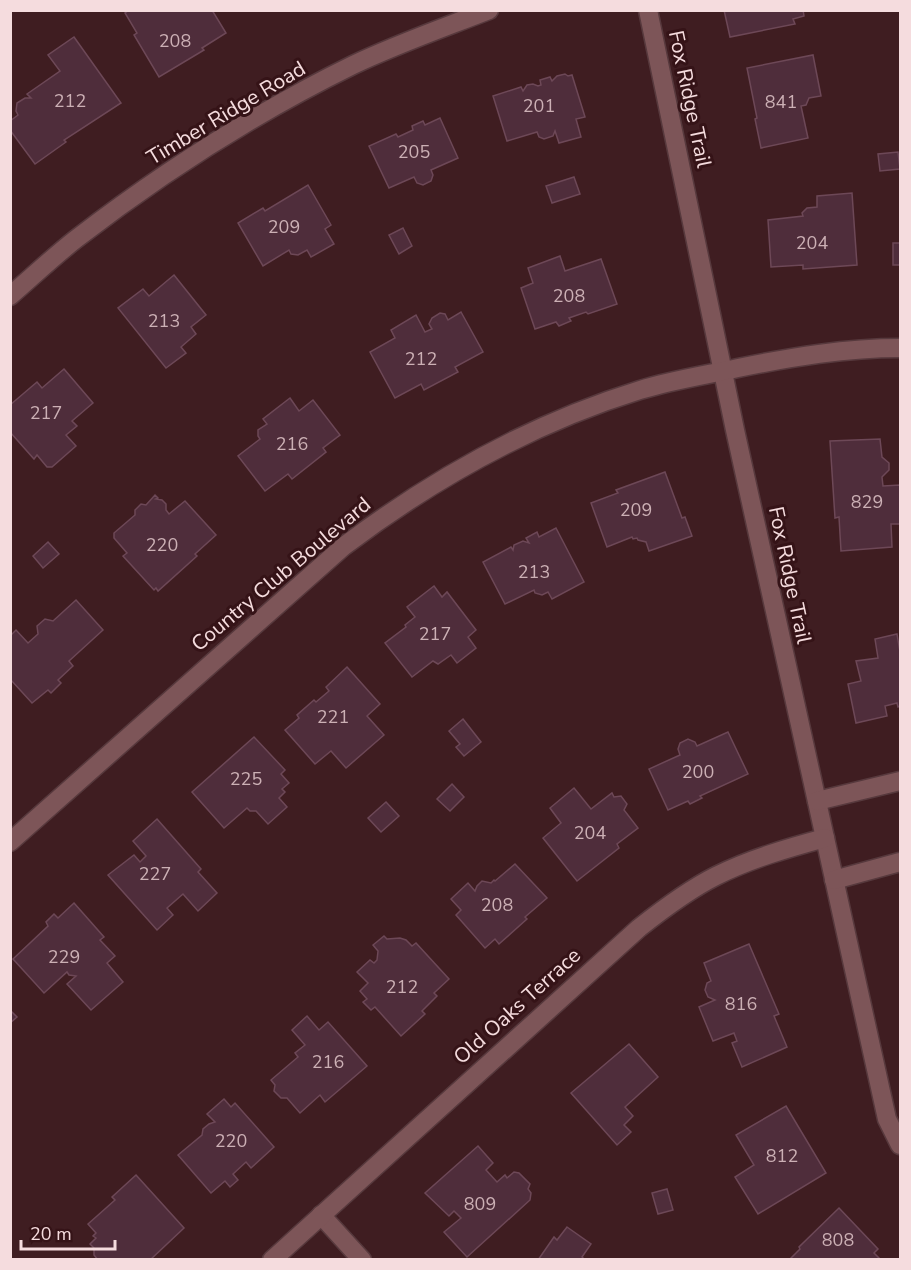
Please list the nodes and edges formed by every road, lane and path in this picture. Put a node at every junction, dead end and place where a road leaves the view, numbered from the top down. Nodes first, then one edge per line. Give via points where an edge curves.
1 (489, 10) edge
2 (648, 10) edge
3 (10, 296) edge
4 (900, 348) edge
5 (724, 371) junction
6 (900, 782) edge
7 (817, 801) junction
8 (825, 838) junction
9 (10, 842) edge
10 (900, 862) edge
11 (834, 880) junction
12 (900, 1145) edge
13 (321, 1215) junction
14 (272, 1260) edge
15 (362, 1260) edge

1 - 3 street, Timber Ridge Road via 354,65 244,123 186,159 74,240
2 - 5 street, Fox Ridge Trail
4 - 5 street, Country Club Boulevard via 863,348
5 - 7 street, Fox Ridge Trail
5 - 9 street, Country Club Boulevard via 643,389 548,425 480,458 387,514 253,624
6 - 7 street
7 - 8 street, Fox Ridge Trail
8 - 11 street, Fox Ridge Trail
8 - 13 street, Old Oaks Terrace via 716,876 676,900 639,928
10 - 11 street
11 - 12 street, Fox Ridge Trail via 887,1119
13 - 14 street, Old Oaks Terrace
13 - 15 street

